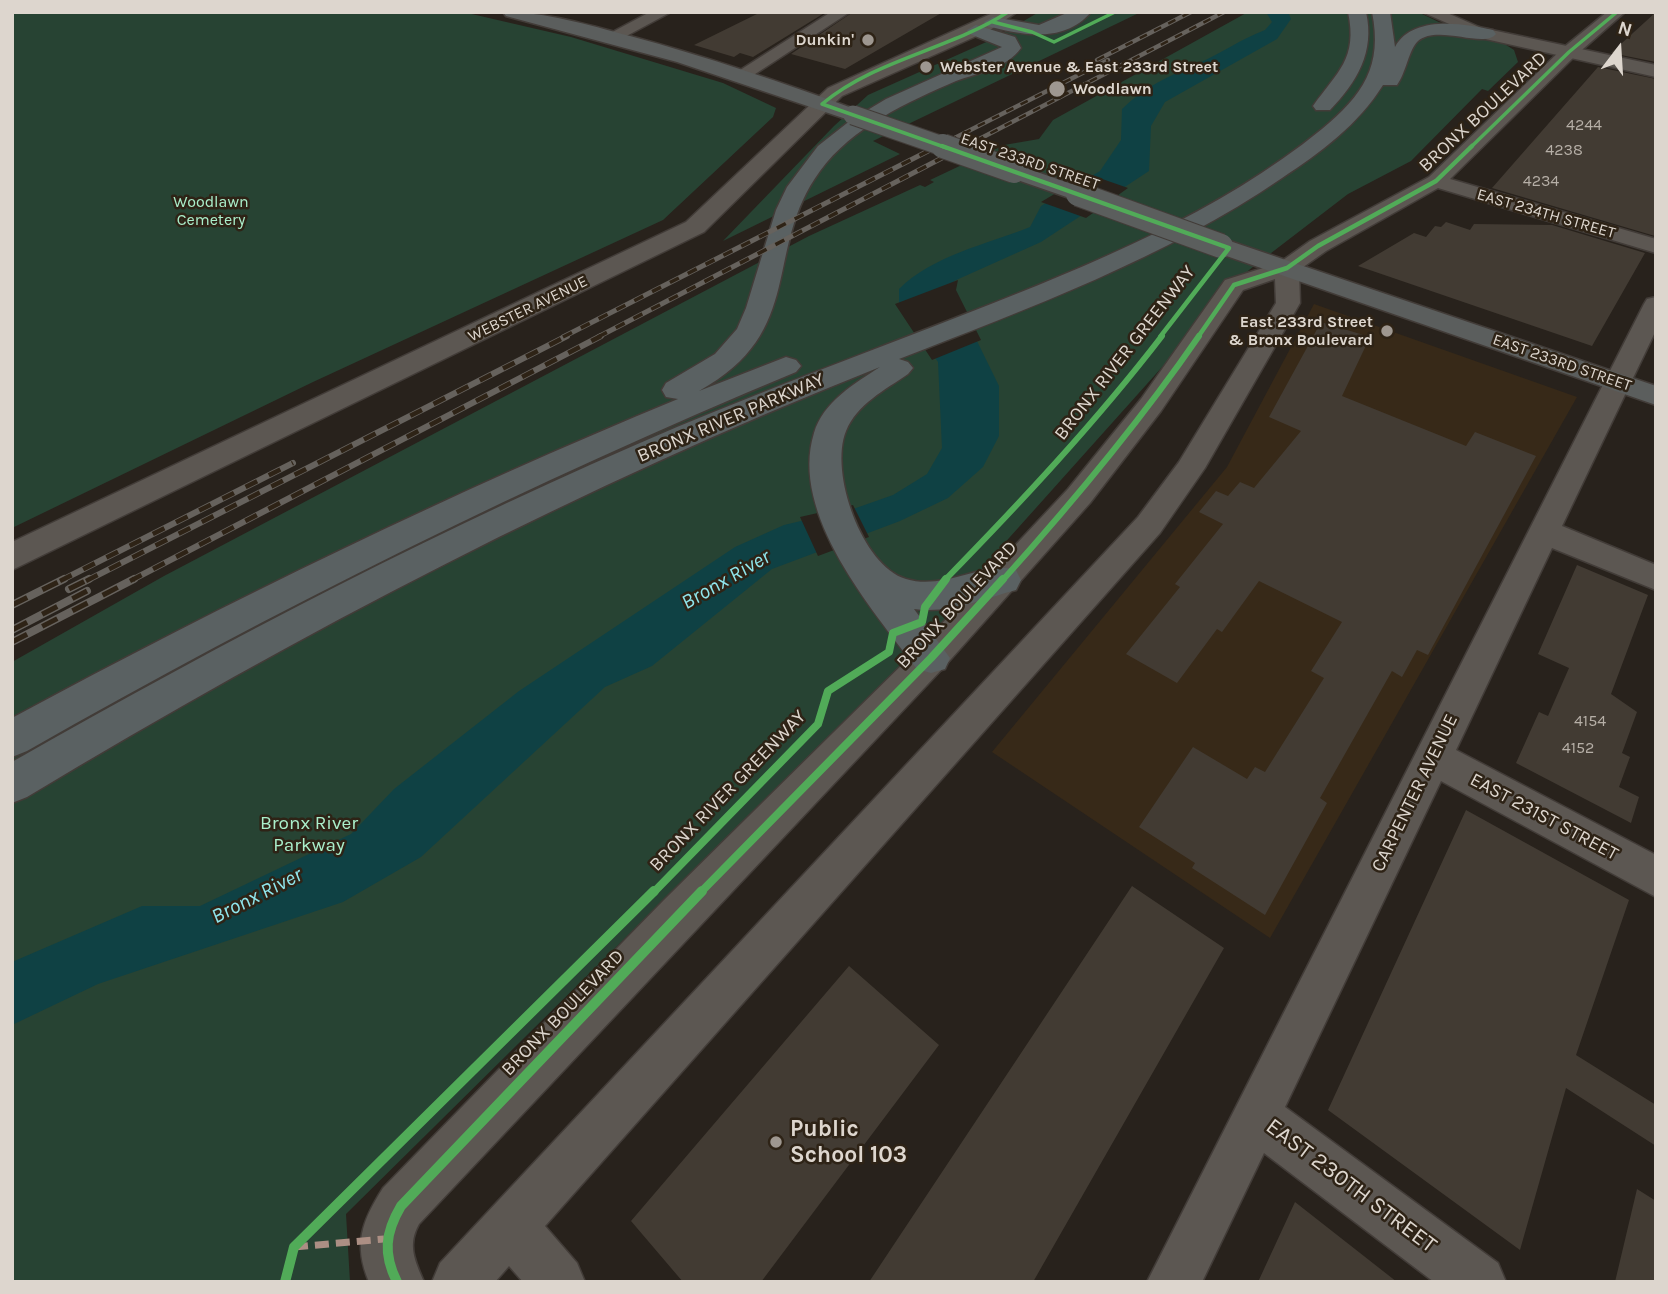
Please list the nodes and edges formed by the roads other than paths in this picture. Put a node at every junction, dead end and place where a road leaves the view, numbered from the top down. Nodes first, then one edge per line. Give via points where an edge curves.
1 (512, 12) edge
2 (663, 12) edge
3 (842, 12) edge
4 (1082, 12) edge
5 (1357, 12) edge
6 (1381, 12) edge
7 (1430, 12) edge
8 (1617, 12) edge
9 (992, 21) edge
10 (1492, 34) junction
11 (613, 36) junction
12 (1569, 52) junction
13 (1656, 71) edge
14 (743, 74) junction
15 (1544, 76) junction
16 (1363, 101) junction
17 (822, 104) junction
18 (1307, 120) dead end
19 (1436, 181) junction
20 (1174, 205) dead end
21 (1656, 246) edge
22 (1062, 257) dead end
23 (1287, 268) junction
24 (972, 293) dead end
25 (1656, 304) edge
26 (907, 343) junction
27 (1616, 382) junction
28 (1656, 396) edge
29 (1543, 531) junction
30 (12, 557) edge
31 (872, 579) junction
32 (1003, 579) junction
33 (1656, 579) edge
34 (289, 589) junction
35 (931, 658) junction
36 (12, 739) edge
37 (1433, 757) junction
38 (12, 783) edge
39 (1656, 877) edge
40 (1256, 1116) junction
41 (510, 1226) junction
42 (397, 1282) edge
43 (459, 1282) edge
44 (558, 1282) edge
45 (1174, 1282) edge
46 (1479, 1282) edge

1 - 11 main road, EAST 233RD STREET
2 - 11 street
3 - 14 street
4 - 9 highway via 1041,32
5 - 18 highway via 1361,38 1354,66 1334,95
6 - 16 highway via 1387,41 1385,61
7 - 10 street
8 - 12 street, BRONX BOULEVARD
9 - 17 main road, WEBSTER AVENUE via 844,87
9 - 34 highway via 1012,48 881,110 835,142 810,169 790,204 751,327 722,363 667,395 508,465
10 - 12 main road
10 - 15 main road via 1526,50
10 - 16 highway via 1435,30 1414,35 1405,44 1400,69
11 - 14 main road, EAST 233RD STREET
12 - 13 main road
12 - 15 street, BRONX BOULEVARD
14 - 17 main road, EAST 233RD STREET
15 - 19 street, BRONX BOULEVARD
16 - 26 highway via 1319,141 1204,216 999,318
17 - 23 main road, EAST 233RD STREET, bridge
17 - 30 main road, WEBSTER AVENUE via 695,227
19 - 21 street, EAST 234TH STREET
19 - 23 street, BRONX BOULEVARD
20 - 22 highway
23 - 27 main road, EAST 233RD STREET
23 - 32 street, BRONX BOULEVARD via 1234,285 1121,445
23 - 41 street via 1288,303 1190,468 1149,525
24 - 26 highway, BRONX RIVER PARKWAY
25 - 27 street, CARPENTER AVENUE
26 - 31 highway via 877,380 843,410 826,442 823,476 836,518
26 - 34 highway, BRONX RIVER PARKWAY via 570,455
26 - 38 highway, BRONX RIVER PARKWAY via 515,513 214,668
27 - 28 main road, EAST 233RD STREET
27 - 29 street, CARPENTER AVENUE
29 - 33 street
29 - 37 street, CARPENTER AVENUE
31 - 32 highway via 907,595 930,598
31 - 35 highway
32 - 35 street, BRONX BOULEVARD
34 - 36 highway, BRONX RIVER PARKWAY
35 - 42 street, BRONX BOULEVARD via 414,1191 384,1239 385,1256
37 - 39 street, EAST 231ST STREET
37 - 40 street, CARPENTER AVENUE
40 - 45 street, CARPENTER AVENUE
40 - 46 street, EAST 230TH STREET
41 - 43 street
41 - 44 street

